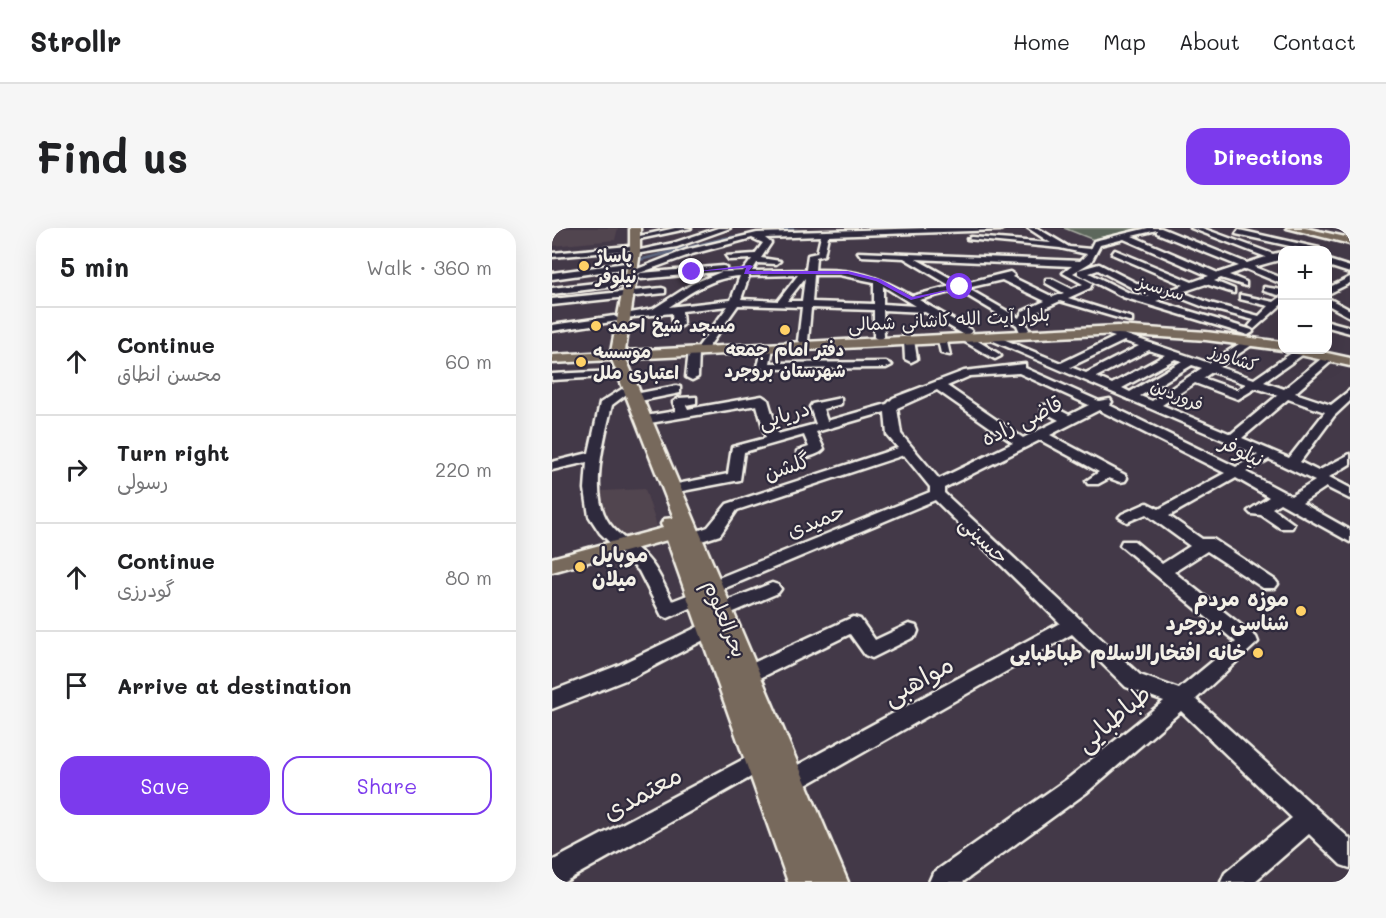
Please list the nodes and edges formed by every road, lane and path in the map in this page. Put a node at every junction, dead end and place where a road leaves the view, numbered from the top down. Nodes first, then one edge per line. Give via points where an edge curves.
1 (652, 228) edge
2 (686, 228) edge
3 (726, 228) edge
4 (777, 228) edge
5 (975, 228) edge
6 (1000, 228) edge
7 (1032, 228) edge
8 (1195, 228) edge
9 (1227, 228) edge
10 (1292, 228) edge
11 (1310, 228) edge
12 (1159, 229) edge
13 (861, 231) edge
14 (760, 232) edge
15 (937, 232) edge
16 (1239, 232) junction
17 (887, 233) edge
18 (825, 234) junction
19 (697, 236) junction
20 (1127, 237) dead end
21 (633, 238) edge
22 (912, 238) edge
23 (979, 238) junction
24 (1350, 240) edge
25 (1004, 241) junction
26 (1060, 246) junction
27 (1281, 246) edge
28 (1299, 246) edge
29 (743, 247) dead end
30 (1093, 252) junction
31 (1115, 252) dead end
32 (861, 254) junction
33 (552, 255) edge
34 (1278, 256) edge
35 (568, 257) junction
36 (1278, 257) edge
37 (693, 258) dead end
38 (729, 258) dead end
39 (584, 259) dead end
40 (978, 259) junction
41 (994, 260) junction
42 (754, 261) junction
43 (776, 261) dead end
44 (1332, 263) edge
45 (1082, 264) junction
46 (1245, 265) junction
47 (1350, 270) edge
48 (692, 272) junction
49 (808, 274) junction
50 (858, 274) junction
51 (1006, 275) junction
52 (1218, 275) junction
53 (552, 276) edge
54 (1278, 278) edge
55 (1332, 278) edge
56 (627, 280) junction
57 (878, 280) junction
58 (1205, 280) junction
59 (1049, 281) dead end
60 (1092, 282) junction
61 (1348, 282) edge
62 (1243, 284) dead end
63 (1191, 285) junction
64 (661, 287) dead end
65 (960, 287) junction
66 (1267, 289) dead end
67 (1332, 289) edge
68 (552, 291) edge
69 (1231, 291) dead end
70 (1173, 292) junction
71 (1278, 292) edge
72 (1072, 293) junction
73 (1157, 297) junction
74 (1243, 297) dead end
75 (1332, 297) edge
76 (911, 299) junction
77 (1056, 300) junction
78 (1147, 301) junction
79 (1350, 301) edge
80 (552, 302) edge
81 (735, 303) junction
82 (780, 303) junction
83 (1332, 303) edge
84 (807, 304) junction
85 (1278, 307) edge
86 (877, 308) junction
87 (677, 309) junction
88 (928, 309) junction
89 (656, 311) junction
90 (1350, 314) edge
91 (619, 317) junction
92 (1261, 319) junction
93 (1128, 320) dead end
94 (678, 325) dead end
95 (1332, 325) edge
96 (1023, 326) junction
97 (552, 328) edge
98 (1350, 330) edge
99 (1106, 331) junction
100 (985, 333) junction
101 (966, 334) junction
102 (879, 337) junction
103 (1124, 337) junction
104 (1246, 337) junction
105 (941, 338) junction
106 (909, 340) junction
107 (1278, 341) edge
108 (803, 342) junction
109 (828, 342) junction
110 (1278, 345) edge
111 (1149, 346) junction
112 (768, 348) junction
113 (699, 349) junction
114 (946, 353) dead end
115 (1294, 354) edge
116 (1325, 354) edge
117 (1329, 354) edge
118 (1332, 354) edge
119 (1174, 355) junction
120 (995, 356) dead end
121 (1350, 356) edge
122 (552, 357) edge
123 (1041, 357) junction
124 (911, 358) dead end
125 (1190, 361) junction
126 (1350, 362) edge
127 (886, 365) dead end
128 (1063, 366) junction
129 (618, 368) junction
130 (1210, 368) junction
131 (1011, 370) junction
132 (552, 377) edge
133 (692, 377) dead end
134 (1088, 377) junction
135 (1195, 378) junction
136 (1254, 384) junction
137 (938, 385) junction
138 (676, 390) dead end
139 (1123, 392) junction
140 (1350, 394) edge
141 (1284, 395) junction
142 (692, 400) dead end
143 (837, 401) dead end
144 (1100, 405) junction
145 (1154, 405) junction
146 (891, 408) junction
147 (1046, 408) dead end
148 (1332, 410) junction
149 (683, 414) junction
150 (644, 420) junction
151 (1068, 420) junction
152 (823, 426) junction
153 (808, 430) junction
154 (1040, 435) junction
155 (1233, 438) junction
156 (773, 439) junction
157 (1023, 444) junction
158 (905, 450) junction
159 (802, 454) dead end
160 (1269, 454) junction
161 (595, 456) junction
162 (1350, 458) edge
163 (1292, 464) junction
164 (552, 466) edge
165 (1236, 472) junction
166 (1322, 479) junction
167 (1093, 481) dead end
168 (712, 483) junction
169 (672, 489) junction
170 (937, 490) junction
171 (1350, 494) edge
172 (1287, 499) junction
173 (732, 507) junction
174 (1158, 516) junction
175 (1127, 517) dead end
176 (1286, 524) dead end
177 (685, 533) junction
178 (1350, 537) edge
179 (1128, 545) dead end
180 (621, 546) junction
181 (1202, 547) junction
182 (552, 565) edge
183 (1162, 572) junction
184 (1269, 584) dead end
185 (772, 589) dead end
186 (705, 592) junction
187 (716, 619) junction
188 (1072, 625) junction
189 (909, 631) dead end
190 (747, 675) junction
191 (1181, 698) junction
192 (552, 700) edge
193 (759, 761) junction
194 (791, 781) junction
195 (1310, 818) junction
196 (1350, 856) edge
197 (552, 875) edge
198 (804, 882) edge
199 (832, 882) edge
200 (942, 882) edge
201 (1234, 882) edge

1 - 21 street
2 - 19 street
2 - 21 street
3 - 19 street
4 - 14 street
5 - 6 street
5 - 15 street
5 - 23 street
7 - 26 street
8 - 34 street
9 - 16 street
10 - 24 main road
11 - 24 main road
12 - 30 street via 1104,239 1096,243
12 - 46 street
13 - 17 street
13 - 18 street
13 - 32 street
14 - 18 street via 783,239
14 - 42 street via 765,240
14 - 56 street via 689,252
15 - 22 street
15 - 23 street
16 - 27 street
16 - 28 street
17 - 22 street
18 - 49 street via 820,255 812,255
19 - 21 street via 674,245
20 - 52 street
21 - 35 street
21 - 56 main road
22 - 32 street
22 - 40 street via 951,254
22 - 65 street
23 - 25 street
25 - 26 street via 1016,239
25 - 41 street
26 - 30 street
29 - 42 street
30 - 45 street
31 - 63 street
32 - 50 street
33 - 35 street
35 - 39 street
36 - 46 street
37 - 48 street
38 - 42 street
40 - 41 street
40 - 51 street
41 - 45 street
42 - 43 street
42 - 48 street
42 - 49 street
42 - 81 street
42 - 89 street via 715,276
44 - 47 street
45 - 60 street via 1067,273
46 - 52 street
46 - 54 street
48 - 56 street
49 - 50 street
49 - 82 street
49 - 84 street
50 - 57 street
51 - 65 street
51 - 77 street
52 - 58 street
52 - 62 street
53 - 56 street
55 - 61 street
56 - 64 street
56 - 68 street
56 - 80 street
56 - 91 main road
57 - 76 street
57 - 86 street
58 - 63 street
58 - 69 street
59 - 72 street
60 - 72 street
60 - 73 street via 1081,272 1094,266
60 - 78 street, سرسبز
61 - 67 street
63 - 70 street
65 - 76 street
65 - 96 street
66 - 71 street
70 - 73 street
70 - 92 street
72 - 77 street
73 - 78 street
74 - 85 street
75 - 79 street
76 - 88 street
77 - 93 street
77 - 96 street via 1026,313
78 - 104 street, سرسبز
81 - 82 street
81 - 87 street
81 - 113 street
82 - 84 street
83 - 90 street
84 - 86 street
84 - 108 street
85 - 92 street
86 - 88 street
86 - 102 street
87 - 89 street
87 - 94 street
88 - 101 street
89 - 91 street
91 - 97 street
91 - 129 main road
92 - 104 street
95 - 98 street
96 - 100 main road, بلوار آیت الله کاشانی شمالی
96 - 104 main road, بلوار آیت الله کاشانی شمالی via 1135,326
99 - 100 main road, بلوار آیت الله کاشانی شمالی
99 - 103 street, کشاورز
99 - 104 main road, بلوار آیت الله کاشانی شمالی
100 - 101 main road, بلوار آیت الله کاشانی شمالی
100 - 123 street, فروردین
101 - 102 main road, بلوار آیت الله کاشانی شمالی
101 - 105 main road, بلوار آیت الله کاشانی شمالی
101 - 120 street
102 - 109 main road, بلوار آیت الله کاشانی شمالی
103 - 111 street, کشاورز
103 - 128 street
104 - 107 main road, بلوار آیت الله کاشانی شمالی
104 - 110 main road, بلوار آیت الله کاشانی شمالی
104 - 130 street
105 - 106 main road, بلوار آیت الله کاشانی شمالی
105 - 114 street
106 - 109 main road, بلوار آیت الله کاشانی شمالی
106 - 124 street
108 - 109 main road, بلوار آیت الله کاشانی شمالی
108 - 113 main road, بلوار آیت الله کاشانی شمالی
109 - 112 main road, بلوار آیت الله کاشانی شمالی
111 - 119 street, کشاورز
111 - 134 street
112 - 113 main road, بلوار آیت الله کاشانی شمالی
112 - 127 street via 764,366
113 - 129 main road, بلوار آیت الله کاشانی شمالی
113 - 133 street
115 - 136 street
116 - 141 street
117 - 126 main road
118 - 121 main road
119 - 125 street, کشاورز
119 - 139 street
122 - 129 main road, بلوار آیت الله کاشانی شمالی
123 - 128 street, فروردین
123 - 131 street
125 - 130 street, کشاورز
125 - 139 street
128 - 134 street, فروردین
129 - 132 street
129 - 138 street
129 - 150 main road, بحرالعلوم
129 - 161 street
129 - 177 main road, بحرالعلوم
130 - 135 street
130 - 136 street, کشاورز
131 - 137 street, دریایی via 968,373
131 - 144 street, نیلوفر via 1021,370
134 - 139 street, فروردین
135 - 136 street via 1238,395
135 - 145 street
136 - 141 street, کشاورز
137 - 146 street, دریایی via 897,401
137 - 157 street
139 - 144 street, قاضی زاده
139 - 145 street, فروردین
140 - 148 street
141 - 148 street, کشاورز
141 - 155 street
142 - 149 street via 679,402
143 - 152 street via 816,407
144 - 151 street, قاضی زاده
144 - 165 street, نیلوفر
145 - 155 street, فروردین
146 - 152 street, دریایی
146 - 158 street, حسینی via 894,435
147 - 151 street
148 - 163 street
149 - 150 street
149 - 156 street via 762,400
150 - 169 main road, بحرالعلوم
151 - 154 street, قاضی زاده
152 - 153 street, دریایی
153 - 156 street, دریایی
153 - 159 street via 817,449
154 - 157 street, قاضی زاده
154 - 167 street via 1115,475
155 - 160 street, فروردین
156 - 168 street, دریایی via 737,450 735,477
157 - 170 street, قاضی زاده
158 - 170 street, حسینی
158 - 173 street, گلشن
160 - 163 street, فروردین
160 - 165 street
161 - 164 street
161 - 180 street via 593,490 597,517
162 - 166 street
163 - 166 street, فروردین
165 - 172 street, نیلوفر
165 - 174 street
166 - 171 street, فروردین
166 - 172 street
168 - 169 street, دریایی
168 - 173 street
169 - 177 main road, بحرالعلوم
170 - 186 street, حمیدی
170 - 188 street, حسینی
172 - 176 street via 1258,510
172 - 178 street, نیلوفر
173 - 177 street via 714,531
174 - 175 street via 1147,508
174 - 181 street
177 - 180 main road
177 - 186 main road, بحرالعلوم
179 - 183 street, طباطبایی
180 - 182 main road
180 - 186 street, حمیدی via 642,563 668,610
181 - 183 street
181 - 184 street via 1207,543
183 - 191 street, طباطبایی via 1249,642
185 - 187 street
186 - 187 main road, بحرالعلوم
187 - 190 main road, بحرالعلوم
187 - 192 street via 626,671
187 - 193 main road, بحرالعلوم
188 - 191 street, حسینی via 1133,681
188 - 194 street, مواهبی
189 - 190 street via 872,650 853,624
190 - 194 main road, بحرالعلوم
191 - 195 street
191 - 200 street, طباطبایی via 1078,785
193 - 197 street, معتمدی
193 - 198 main road, بحرالعلوم
194 - 199 main road, بحرالعلوم
195 - 196 street
195 - 201 street

